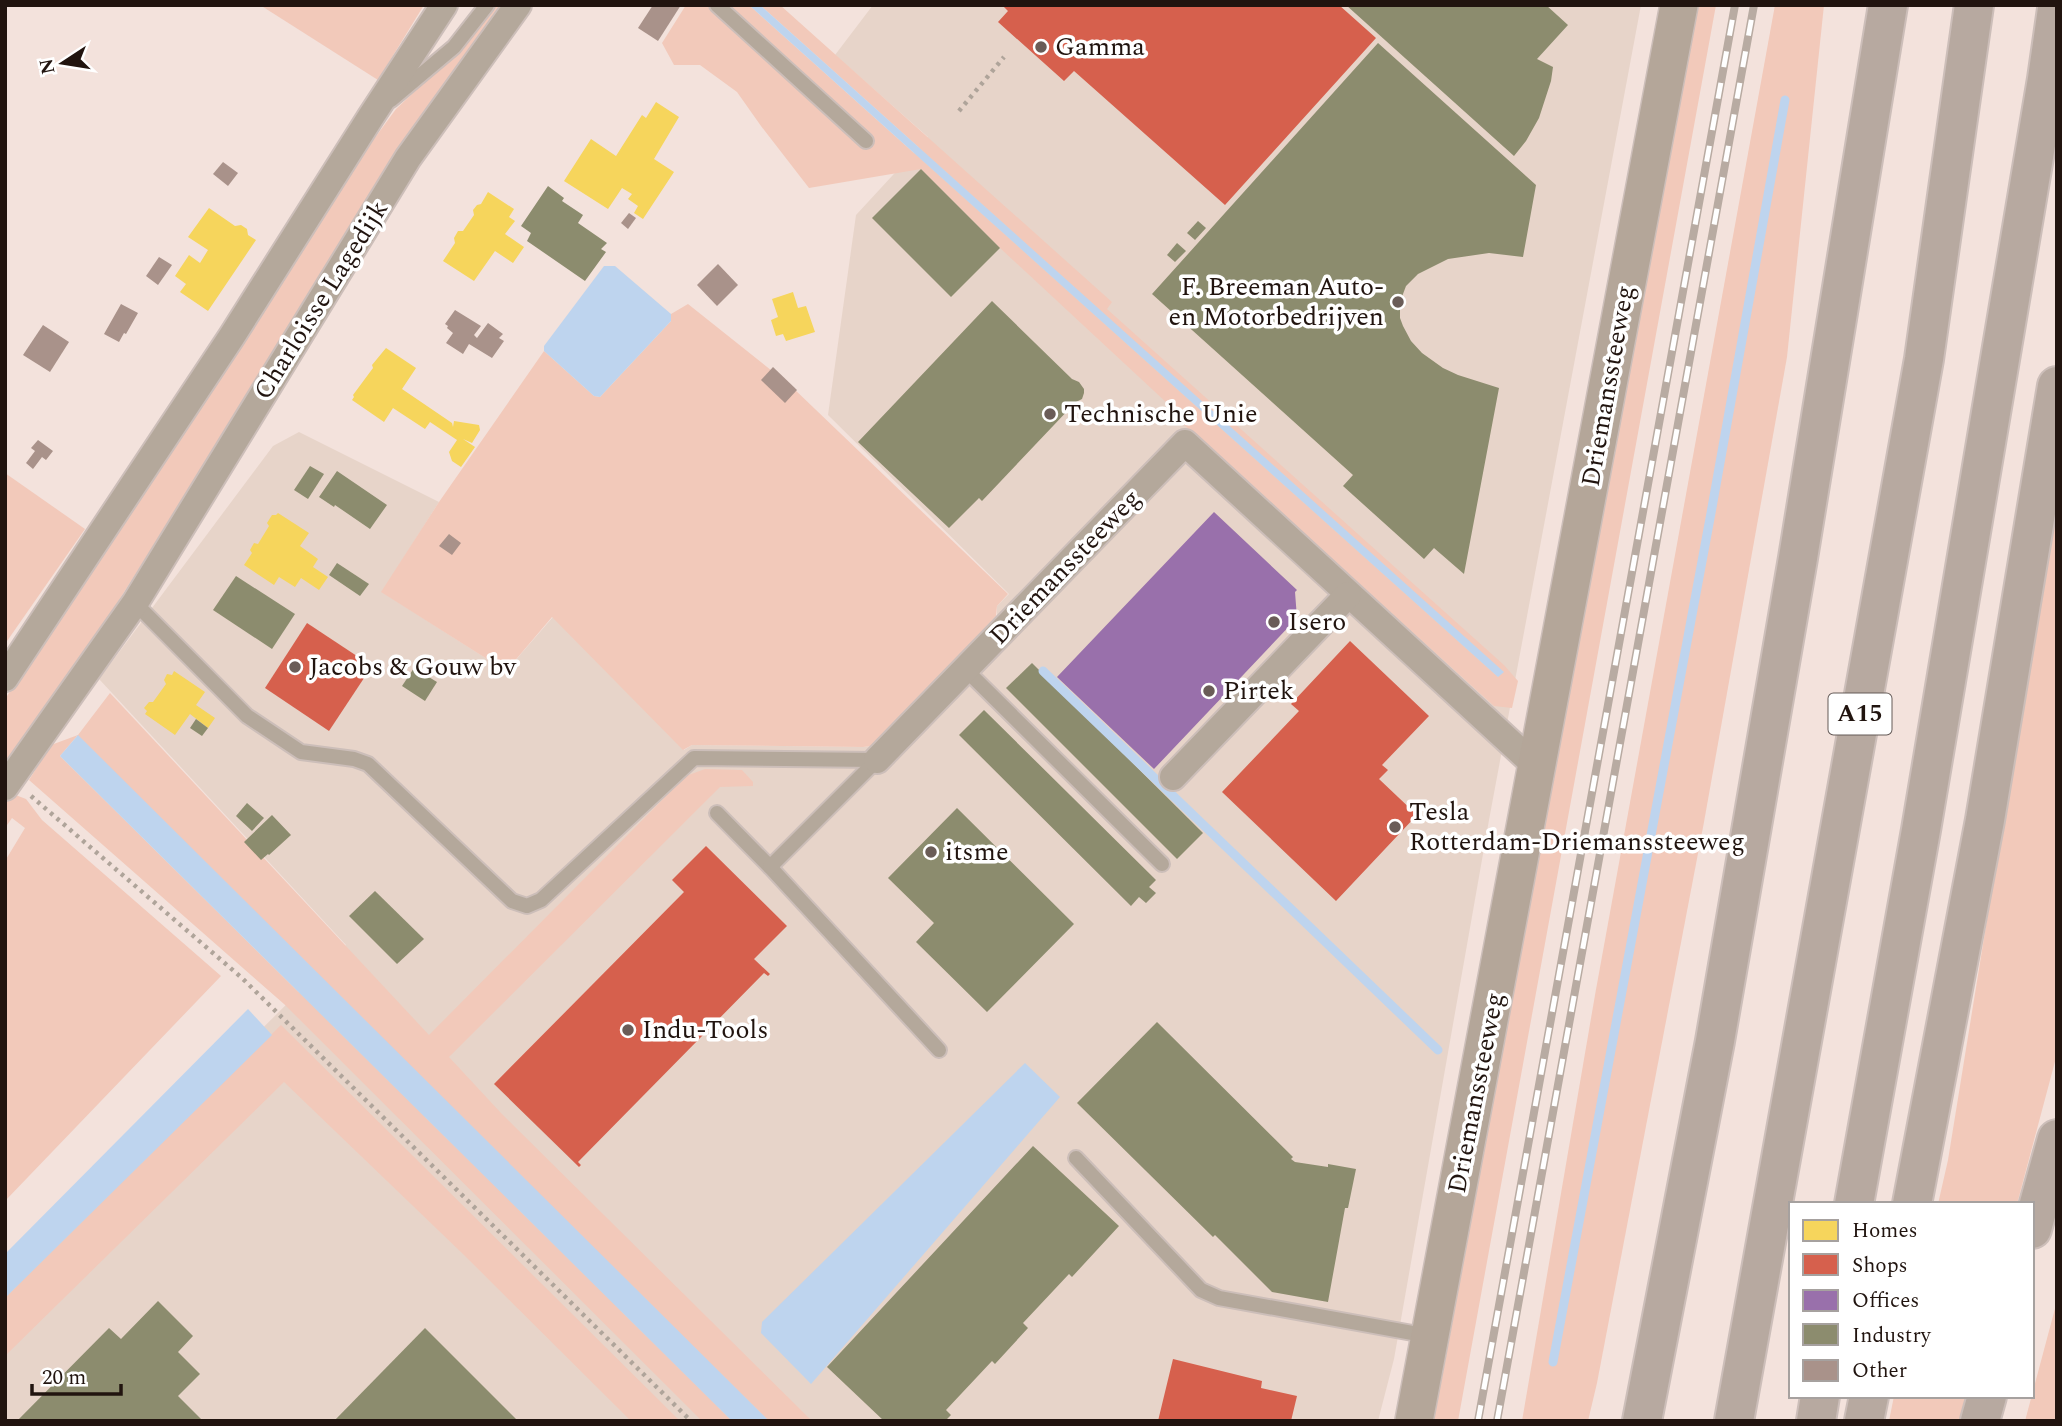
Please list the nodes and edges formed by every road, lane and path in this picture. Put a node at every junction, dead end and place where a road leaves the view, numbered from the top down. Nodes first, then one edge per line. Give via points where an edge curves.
1 (444, 5) edge
2 (487, 5) edge
3 (518, 5) edge
4 (717, 5) edge
5 (1679, 5) edge
6 (1888, 5) edge
7 (1973, 5) edge
8 (2057, 9) edge
9 (1004, 57) dead end
10 (959, 111) dead end
11 (370, 118) junction
12 (866, 141) dead end
13 (2057, 386) edge
14 (1348, 595) junction
15 (135, 603) junction
16 (965, 669) junction
17 (5, 678) edge
18 (877, 760) junction
19 (1536, 766) junction
20 (1173, 777) dead end
21 (8, 783) edge
22 (717, 813) dead end
23 (1162, 864) dead end
24 (770, 867) junction
25 (939, 1050) dead end
26 (2057, 1139) edge
27 (1076, 1158) dead end
28 (1854, 1202) edge
29 (1912, 1202) edge
30 (2034, 1222) edge
31 (1429, 1336) junction
32 (1820, 1398) edge
33 (1869, 1398) edge
34 (1986, 1398) edge
35 (691, 1421) edge
36 (1414, 1421) edge
37 (1642, 1421) edge
38 (1734, 1421) edge
39 (1816, 1421) edge
40 (1864, 1421) edge
41 (1980, 1421) edge

1 - 11 street
2 - 11 lane via 454,47
3 - 15 street, Charloisse Lagedijk via 408,158
4 - 12 lane
5 - 19 main road, Driemanssteeweg
6 - 37 highway via 1718,1027
7 - 38 highway, A15 via 1924,359
8 - 28 highway
9 - 10 path
11 - 17 street
13 - 29 highway via 1985,820
14 - 16 street, Driemanssteeweg via 1185,443
14 - 19 street, Driemanssteeweg
14 - 20 street
15 - 18 lane via 247,716 301,752 368,764 512,901 527,906 541,900 694,758
15 - 21 street, Charloisse Lagedijk
16 - 18 street, Driemanssteeweg
16 - 23 lane
18 - 24 lane
19 - 31 main road, Driemanssteeweg
21 - 35 path via 242,978
22 - 24 lane
24 - 25 lane
26 - 30 highway
27 - 31 lane via 1201,1290 1219,1298
31 - 36 main road, Driemanssteeweg
32 - 39 highway
33 - 40 highway
34 - 41 highway

